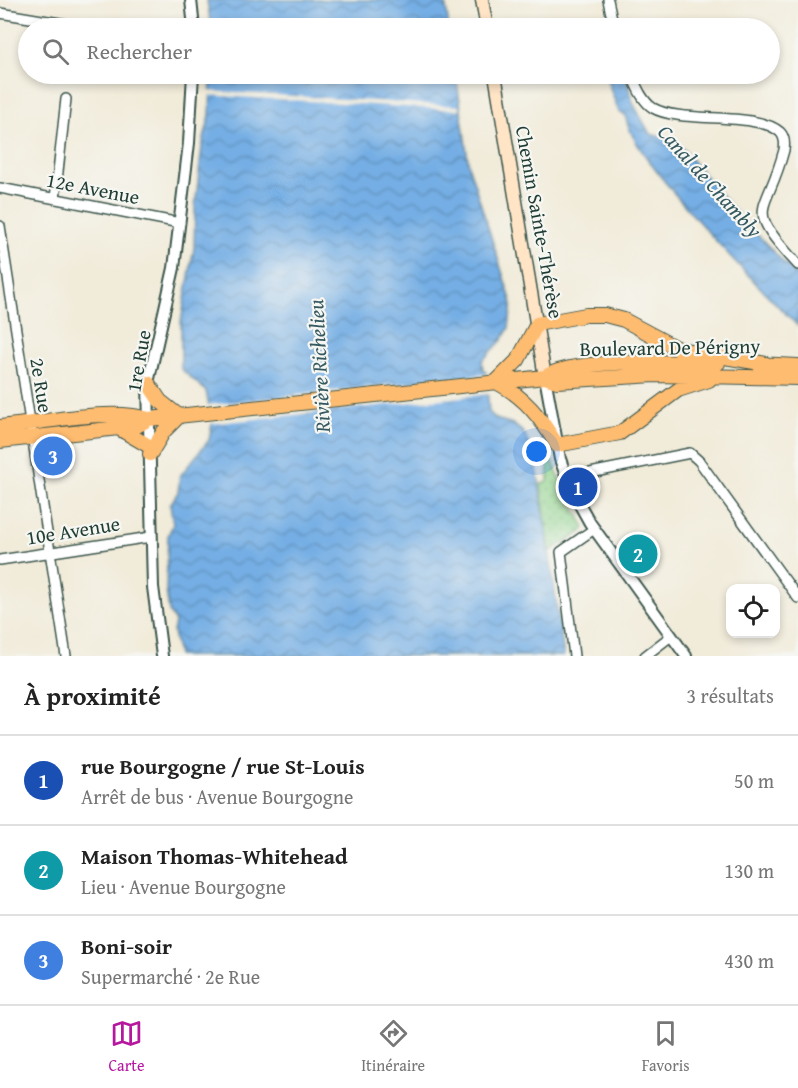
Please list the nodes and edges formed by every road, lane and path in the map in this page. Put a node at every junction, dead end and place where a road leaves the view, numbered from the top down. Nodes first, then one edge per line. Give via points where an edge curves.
1 (191, 0) edge
2 (482, 0) edge
3 (608, 0) edge
4 (0, 13) edge
5 (30, 18) edge
6 (193, 18) edge
7 (485, 18) edge
8 (612, 18) edge
9 (193, 84) edge
10 (497, 84) edge
11 (636, 84) edge
12 (66, 99) dead end
13 (0, 188) edge
14 (56, 199) junction
15 (180, 223) junction
16 (0, 226) edge
17 (798, 265) edge
18 (537, 324) junction
19 (766, 364) junction
20 (798, 366) edge
21 (739, 376) junction
22 (545, 377) junction
23 (798, 378) edge
24 (496, 382) junction
25 (148, 383) junction
26 (179, 416) junction
27 (149, 419) junction
28 (0, 427) edge
29 (118, 428) junction
30 (31, 431) junction
31 (0, 441) edge
32 (557, 445) junction
33 (150, 450) junction
34 (566, 478) junction
35 (594, 529) junction
36 (151, 537) junction
37 (50, 552) junction
38 (0, 560) edge
39 (798, 598) edge
40 (671, 636) junction
41 (66, 656) edge
42 (162, 656) edge
43 (574, 656) edge
44 (645, 656) edge
45 (686, 656) edge

1 - 6 street
2 - 7 main road
3 - 8 street
4 - 5 street
9 - 15 street, 1re Rue
10 - 18 main road, Chemin Sainte-Thérèse
11 - 17 street via 656,109 741,121 781,133 784,150 762,217 768,231
12 - 14 street
13 - 14 street, 12e Avenue
14 - 15 street, 12e Avenue
15 - 25 street, 1re Rue via 170,291
16 - 30 street, 2e Rue
18 - 19 main road via 605,315 624,320 678,349
18 - 22 main road, Chemin Sainte-Thérèse
18 - 24 main road via 518,360
19 - 20 main road, Boulevard De Périgny
19 - 22 main road, Boulevard De Périgny via 614,364 555,370
21 - 22 main road, Boulevard De Périgny via 644,375 557,381
21 - 23 main road, Boulevard De Périgny
21 - 32 main road via 682,387 616,435
22 - 24 main road, Boulevard De Périgny
22 - 32 street
24 - 26 main road, Boulevard De Périgny
24 - 32 main road via 531,407
25 - 26 main road via 162,404
25 - 27 street, 1re Rue
26 - 27 main road, Boulevard De Périgny
26 - 33 main road
27 - 29 main road via 137,426
27 - 30 main road via 128,414
27 - 33 street, 1re Rue
28 - 30 main road
29 - 30 main road
29 - 33 main road
30 - 31 main road
30 - 37 street, 2e Rue
32 - 34 street
33 - 36 street, 1re Rue
34 - 35 street
34 - 39 street via 690,453
35 - 40 street
35 - 43 street via 561,552
36 - 37 street, 10e Avenue
36 - 42 street, 1re Rue
37 - 38 street, 10e Avenue
37 - 41 street, 2e Rue
40 - 44 street
40 - 45 street

